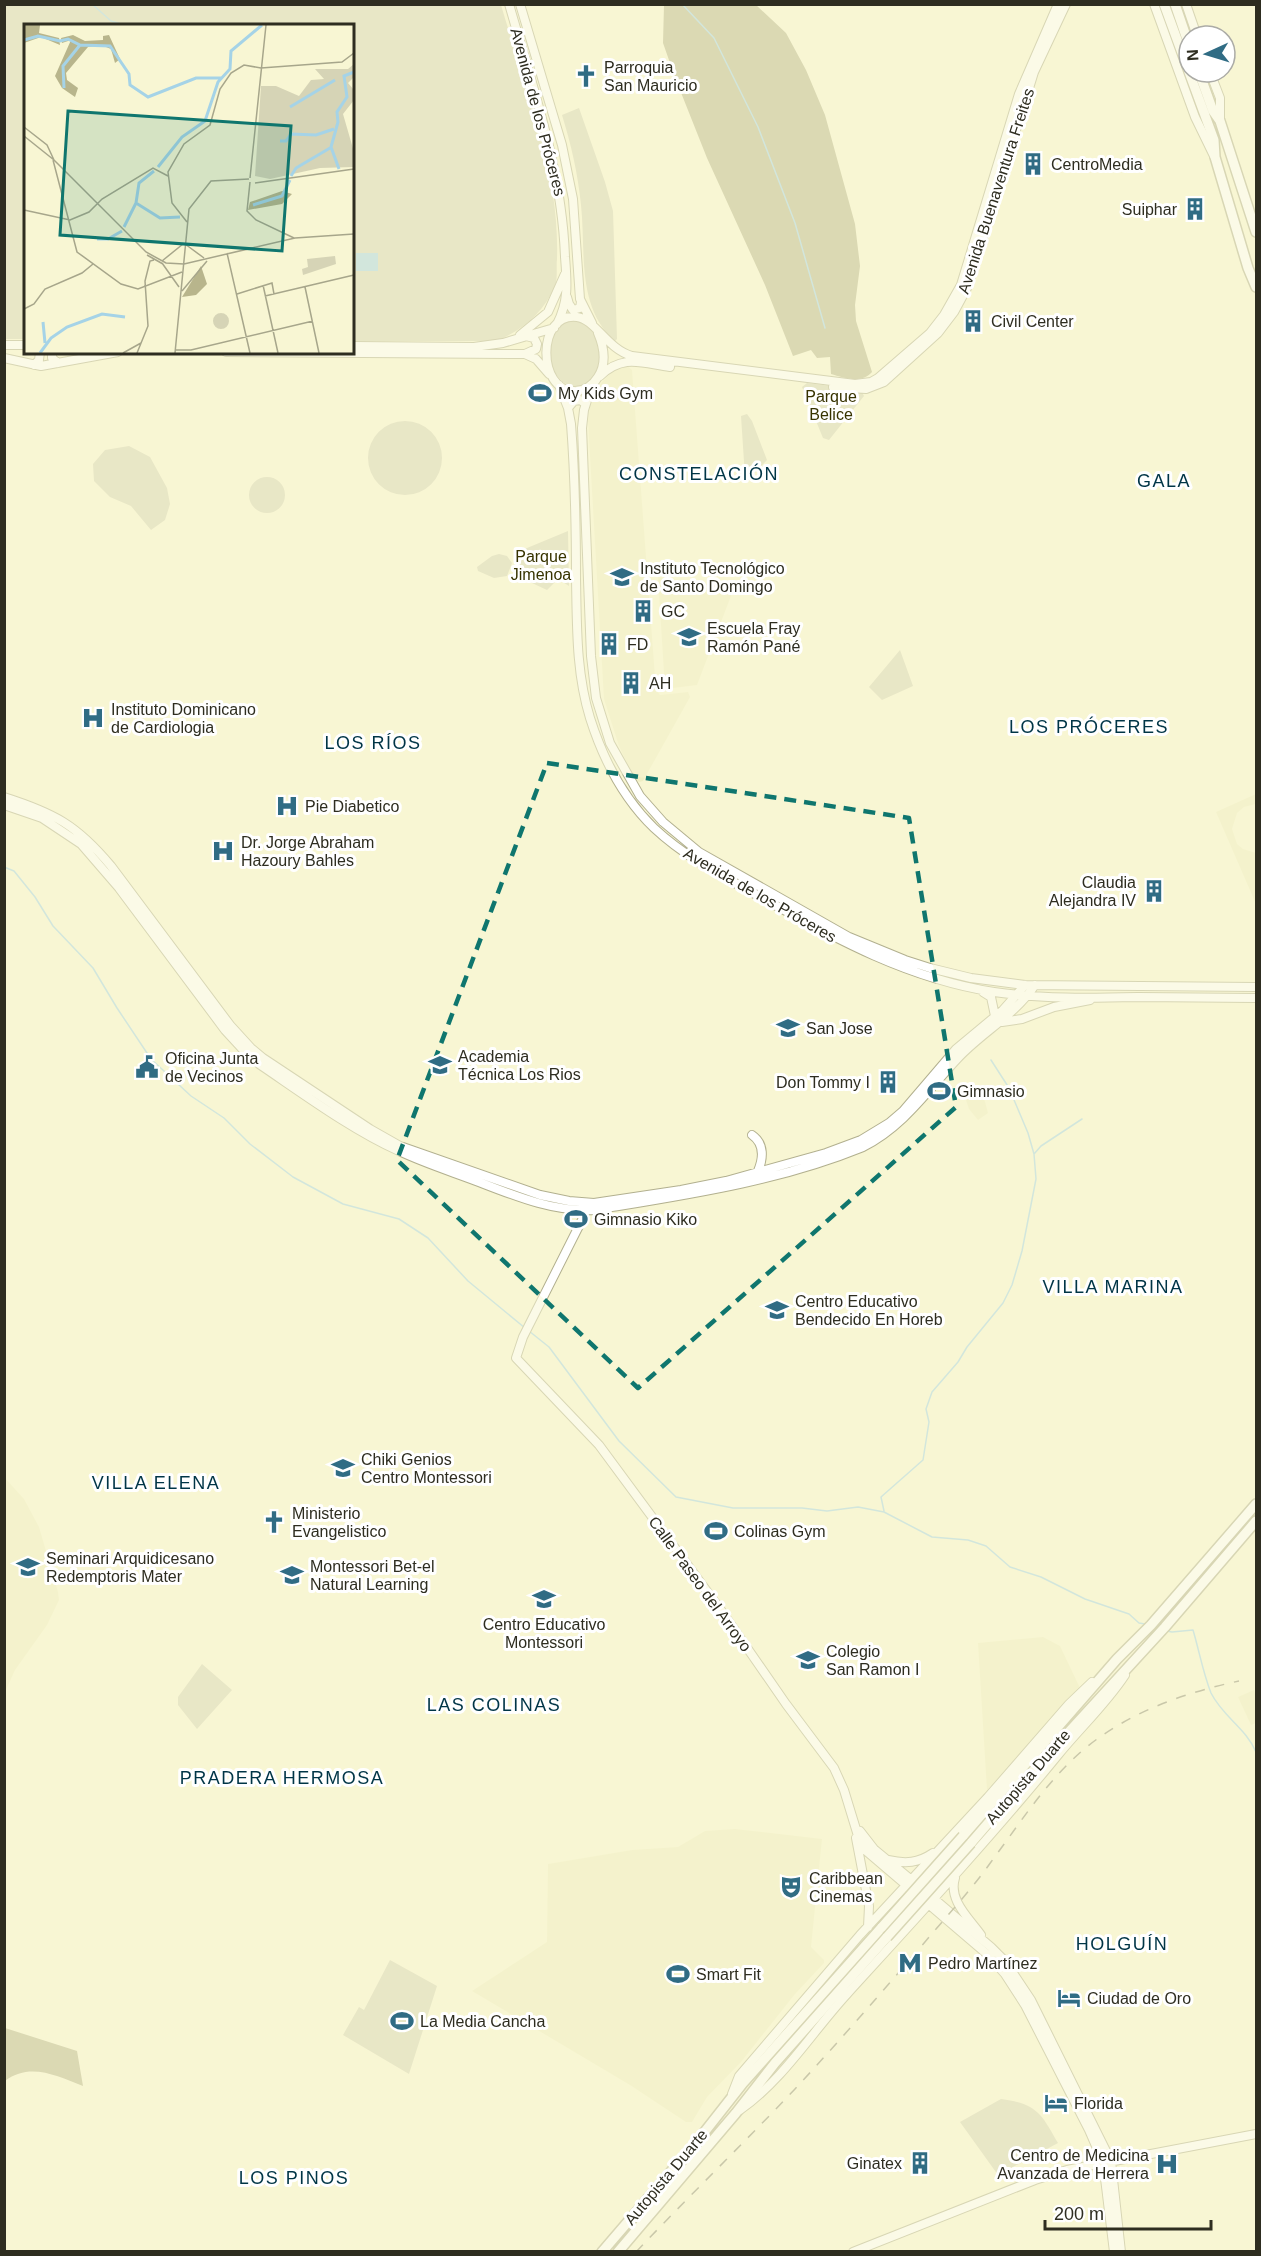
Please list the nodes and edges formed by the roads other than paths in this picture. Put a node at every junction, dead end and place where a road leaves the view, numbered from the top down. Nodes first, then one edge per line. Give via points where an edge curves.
1 (509, 4) edge
2 (520, 4) edge
3 (1058, 4) edge
4 (1066, 4) edge
5 (1154, 4) edge
6 (1164, 4) edge
7 (1175, 4) edge
8 (1186, 4) edge
9 (1182, 24) edge
10 (1193, 24) edge
11 (1200, 84) edge
12 (1215, 84) edge
13 (1200, 88) junction
14 (1220, 122) junction
15 (1215, 158) junction
16 (1257, 232) edge
17 (566, 270) junction
18 (1257, 287) edge
19 (567, 295) junction
20 (581, 302) junction
21 (555, 327) junction
22 (596, 330) junction
23 (525, 336) junction
24 (515, 338) junction
25 (4, 345) edge
26 (24, 345) edge
27 (354, 346) edge
28 (354, 353) edge
29 (40, 354) edge
30 (52, 354) edge
31 (107, 354) edge
32 (525, 354) junction
33 (4, 358) edge
34 (58, 363) junction
35 (34, 365) junction
36 (594, 382) junction
37 (878, 382) junction
38 (557, 384) junction
39 (585, 403) junction
40 (568, 408) junction
41 (4, 797) edge
42 (4, 805) edge
43 (1026, 985) junction
44 (1035, 985) junction
45 (1257, 987) edge
46 (978, 989) junction
47 (1017, 994) junction
48 (1028, 995) junction
49 (1106, 998) junction
50 (1257, 1000) edge
51 (995, 1016) junction
52 (1002, 1022) junction
53 (955, 1056) junction
54 (752, 1135) dead end
55 (758, 1171) junction
56 (585, 1207) junction
57 (1257, 1504) edge
58 (1257, 1521) edge
59 (1137, 1656) junction
60 (1117, 1659) junction
61 (856, 1828) junction
62 (945, 1845) junction
63 (888, 1860) junction
64 (956, 1874) junction
65 (909, 1883) junction
66 (931, 1902) junction
67 (867, 1927) junction
68 (991, 1947) junction
69 (729, 2101) junction
70 (736, 2114) junction
71 (1257, 2134) edge
72 (1107, 2162) junction
73 (602, 2252) edge
74 (618, 2252) edge
75 (853, 2252) edge
76 (1114, 2252) edge
77 (1121, 2252) edge

1 - 17 main road, Avenida de los Próceres via 556,175
2 - 20 main road, Avenida de los Próceres via 562,145 573,199
3 - 37 main road, Avenida Buenaventura Freites via 1019,94 954,300 930,333
4 - 37 main road, Avenida Buenaventura Freites via 1034,72 968,288 938,333
5 - 15 main road via 1195,117
6 - 13 highway
7 - 9 highway
8 - 10 main road
11 - 13 highway
12 - 14 main road via 1220,98
13 - 14 highway
13 - 15 highway
14 - 16 highway
15 - 18 highway
17 - 19 main road, Avenida de los Próceres
17 - 24 main road via 548,312
19 - 20 main road via 573,310 580,308
19 - 21 main road, Avenida de los Próceres
20 - 22 main road, Avenida de los Próceres
21 - 22 main road via 578,317
21 - 23 main road
21 - 38 main road via 548,337 546,352
22 - 36 main road via 604,360
22 - 37 main road via 613,347 632,356 843,383
23 - 24 main road
23 - 32 main road via 537,344 536,349
24 - 27 main road via 474,346
25 - 26 main road
28 - 32 main road
29 - 35 main road
30 - 34 main road
31 - 34 main road
32 - 38 main road via 536,359
33 - 35 main road
34 - 35 main road
36 - 37 main road via 609,368 624,362 859,390
36 - 38 main road via 576,391
36 - 39 main road, Avenida de los Próceres
38 - 40 main road, Avenida de los Próceres
39 - 40 main road via 574,401
39 - 43 main road, Avenida de los Próceres via 582,428 592,678 610,743 639,796 699,852 849,937 930,968
40 - 46 main road, Avenida de los Próceres via 582,684 605,757 629,798 667,839 726,879 859,950 918,974
41 - 56 main road via 54,815 87,838 230,1025 263,1058 400,1146
42 - 56 main road via 42,818 81,844 119,888 225,1030 259,1064 367,1134 412,1158 538,1203 568,1209
43 - 44 main road, Avenida de los Próceres
43 - 47 main road
44 - 45 main road, Avenida de los Próceres
44 - 48 main road
46 - 47 main road, Avenida de los Próceres
46 - 51 main road via 991,997
47 - 48 main road, Avenida de los Próceres
47 - 51 main road
48 - 49 main road, Avenida de los Próceres
48 - 52 main road
49 - 50 main road, Avenida de los Próceres
49 - 52 main road
51 - 53 main road
52 - 53 main road
53 - 55 main road via 903,1111 874,1133 844,1147
53 - 56 main road via 906,1118 877,1140 855,1150 728,1188
54 - 55 main road via 761,1148
55 - 56 main road via 726,1181
56 - 61 main road, Calle Paseo del Arroyo via 516,1358 599,1445 723,1613 834,1768
57 - 60 highway, Autopista Duarte
58 - 59 highway
59 - 64 main road, Autopista Duarte via 1115,1691
59 - 70 highway, Autopista Duarte, bridge via 775,2063
60 - 62 main road via 1069,1704
60 - 69 highway, Autopista Duarte, bridge
61 - 63 main road
61 - 65 main road via 865,1850
61 - 67 main road via 869,1906
62 - 63 main road via 913,1863
62 - 65 main road, Autopista Duarte
63 - 65 main road
64 - 66 main road, Autopista Duarte
64 - 68 main road via 956,1899
65 - 66 main road
65 - 67 main road, Autopista Duarte
66 - 68 main road
66 - 70 main road, Autopista Duarte via 782,2071
66 - 72 main road via 1005,1974
67 - 69 main road, Autopista Duarte via 739,2076
68 - 72 main road via 1031,2000
69 - 73 highway, Autopista Duarte
70 - 74 highway, Autopista Duarte
71 - 72 main road
72 - 75 main road via 1035,2180
72 - 76 main road
72 - 77 main road

